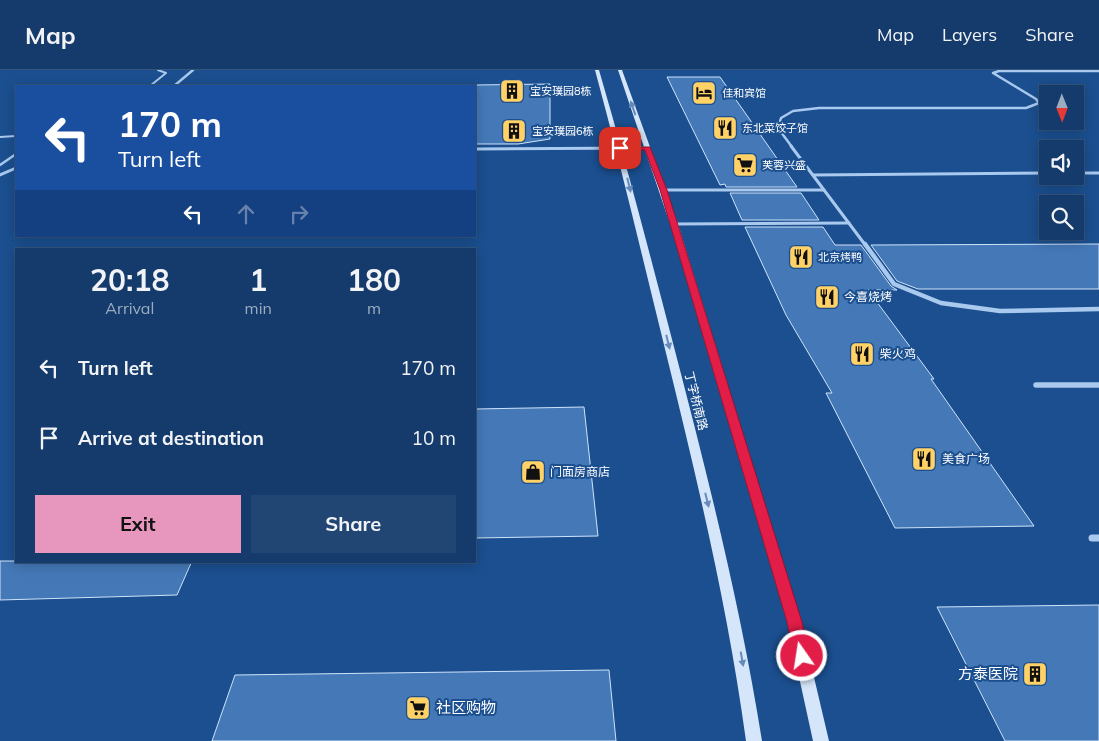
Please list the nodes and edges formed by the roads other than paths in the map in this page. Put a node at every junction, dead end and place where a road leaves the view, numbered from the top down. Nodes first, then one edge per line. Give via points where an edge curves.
1 (158, 70) edge
2 (193, 70) edge
3 (597, 70) edge
4 (620, 70) edge
5 (1099, 71) edge
6 (151, 85) edge
7 (175, 85) edge
8 (15, 136) edge
9 (0, 137) edge
10 (620, 148) junction
11 (647, 148) junction
12 (476, 150) edge
13 (15, 155) edge
14 (0, 165) edge
15 (15, 168) edge
16 (1039, 173) edge
17 (1084, 173) edge
18 (1099, 173) edge
19 (0, 174) edge
20 (814, 175) junction
21 (663, 190) junction
22 (824, 190) junction
23 (849, 223) junction
24 (674, 224) junction
25 (1099, 309) edge
26 (1036, 385) dead end
27 (1099, 385) edge
28 (754, 741) edge
29 (822, 741) edge

1 - 6 lane via 166,73
2 - 7 street
3 - 10 main road, 丁字桥南路
11 -> 4 main road
5 - 20 street via 993,73 1039,102 1026,108 820,108 793,111 781,118 778,128
8 - 9 lane
10 - 11 street
10 - 12 street
10 -> 28 main road, 丁字桥南路 via 721,554 740,643
11 - 21 main road
13 - 14 lane
15 - 19 street
16 - 20 street
17 - 18 street
20 - 22 street
21 - 22 street
21 - 24 main road
22 - 23 street
23 - 24 street
23 - 25 street via 894,284 915,294 968,308
24 - 29 main road via 794,622
26 - 27 street

